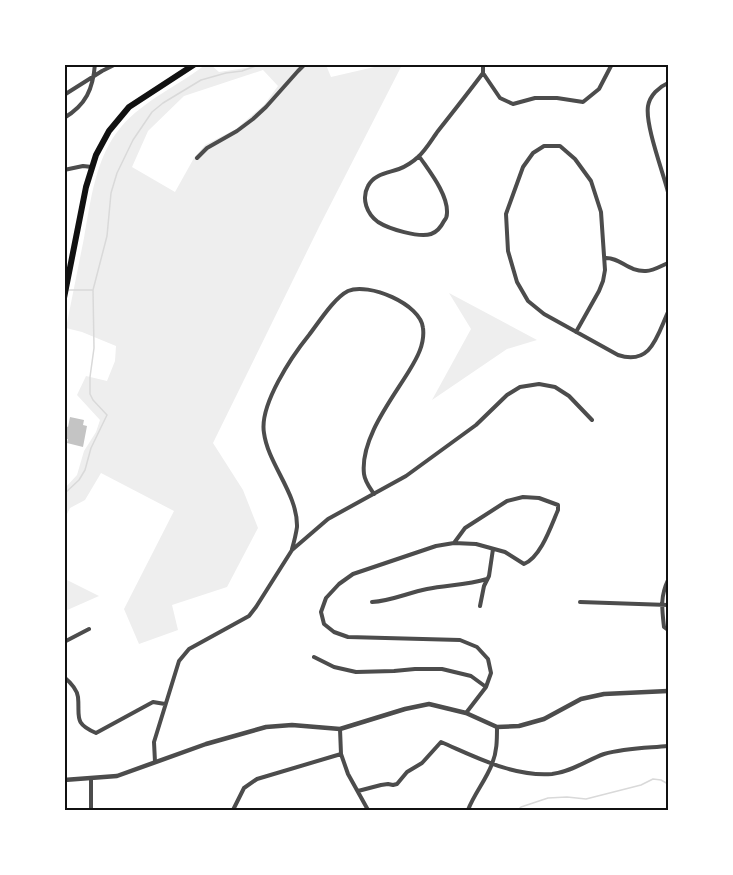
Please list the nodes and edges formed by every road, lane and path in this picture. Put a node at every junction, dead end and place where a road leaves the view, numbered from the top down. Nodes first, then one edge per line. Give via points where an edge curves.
1 (95, 64) edge
2 (116, 64) edge
3 (195, 64) edge
4 (305, 64) edge
5 (483, 64) edge
6 (612, 64) edge
7 (483, 73) junction
8 (94, 76) junction
9 (669, 82) edge
10 (64, 94) edge
11 (64, 118) edge
12 (419, 156) junction
13 (196, 158) dead end
14 (92, 167) junction
15 (64, 170) edge
16 (669, 192) edge
17 (605, 258) junction
18 (669, 263) edge
19 (64, 298) edge
20 (669, 312) edge
21 (576, 332) junction
22 (592, 420) dead end
23 (374, 494) junction
24 (454, 543) junction
25 (493, 549) junction
26 (292, 550) junction
27 (487, 579) junction
28 (669, 580) edge
29 (372, 602) dead end
30 (580, 602) dead end
31 (662, 605) junction
32 (669, 605) edge
33 (480, 606) dead end
34 (89, 629) dead end
35 (669, 630) edge
36 (64, 642) edge
37 (314, 657) dead end
38 (64, 677) edge
39 (486, 687) junction
40 (669, 691) edge
41 (165, 704) junction
42 (466, 713) junction
43 (497, 727) junction
44 (340, 729) junction
45 (669, 746) edge
46 (341, 754) junction
47 (155, 762) junction
48 (492, 764) junction
49 (91, 778) junction
50 (64, 780) edge
51 (358, 791) junction
52 (91, 810) edge
53 (233, 810) edge
54 (368, 810) edge
55 (468, 810) edge

1 - 8 street
2 - 8 street
3 - 14 main road via 124,113 109,131
4 - 13 street via 253,119
5 - 7 street
6 - 7 street via 599,90 583,102 535,98 513,104 500,98
7 - 12 street
8 - 10 street
8 - 11 street via 83,104
9 - 16 street via 656,91 648,105 648,121
12 - 12 street via 444,197 447,213 434,233 423,236 379,222 365,206 368,186 376,177 401,169
14 - 15 street
14 - 19 main road
17 - 18 street via 633,270 648,271
17 - 21 street via 603,281
17 - 21 street via 601,212 591,181 560,146 544,146 523,167 512,198 507,214 508,251 517,282 528,301
20 - 21 street via 651,348 641,357 618,355
22 - 23 street via 555,387 520,387 476,425 406,476
23 - 26 street via 328,519
23 - 26 street via 364,474 366,453 379,421 418,355 423,326 420,318 399,299 364,288 349,291 336,300 280,378 266,412 263,432 294,506 297,527
24 - 25 street
24 - 25 street via 465,528 507,501 539,498 558,505 531,561 524,564
24 - 39 street via 353,574 326,598 321,612 324,624 348,637 460,640 477,647 488,659 491,673
25 - 27 street
26 - 41 street via 249,616 189,649 179,661
27 - 29 street
27 - 33 street
28 - 31 street
30 - 31 street
31 - 32 street
31 - 35 street via 664,627
34 - 36 street
37 - 39 street via 356,672 442,669 471,676
38 - 41 street via 78,695 77,715 85,728 96,733 153,702
39 - 42 street
40 - 43 street via 604,694 581,699 544,719
41 - 47 street via 154,741
42 - 43 street
42 - 44 street via 429,704
43 - 48 street
44 - 46 street
44 - 47 street via 266,727
45 - 48 street via 617,750 552,774
46 - 51 street
46 - 53 street via 257,779 244,788
47 - 49 street via 117,776
48 - 51 street via 441,742 398,784
48 - 55 street
49 - 50 street
49 - 52 street
51 - 54 street

